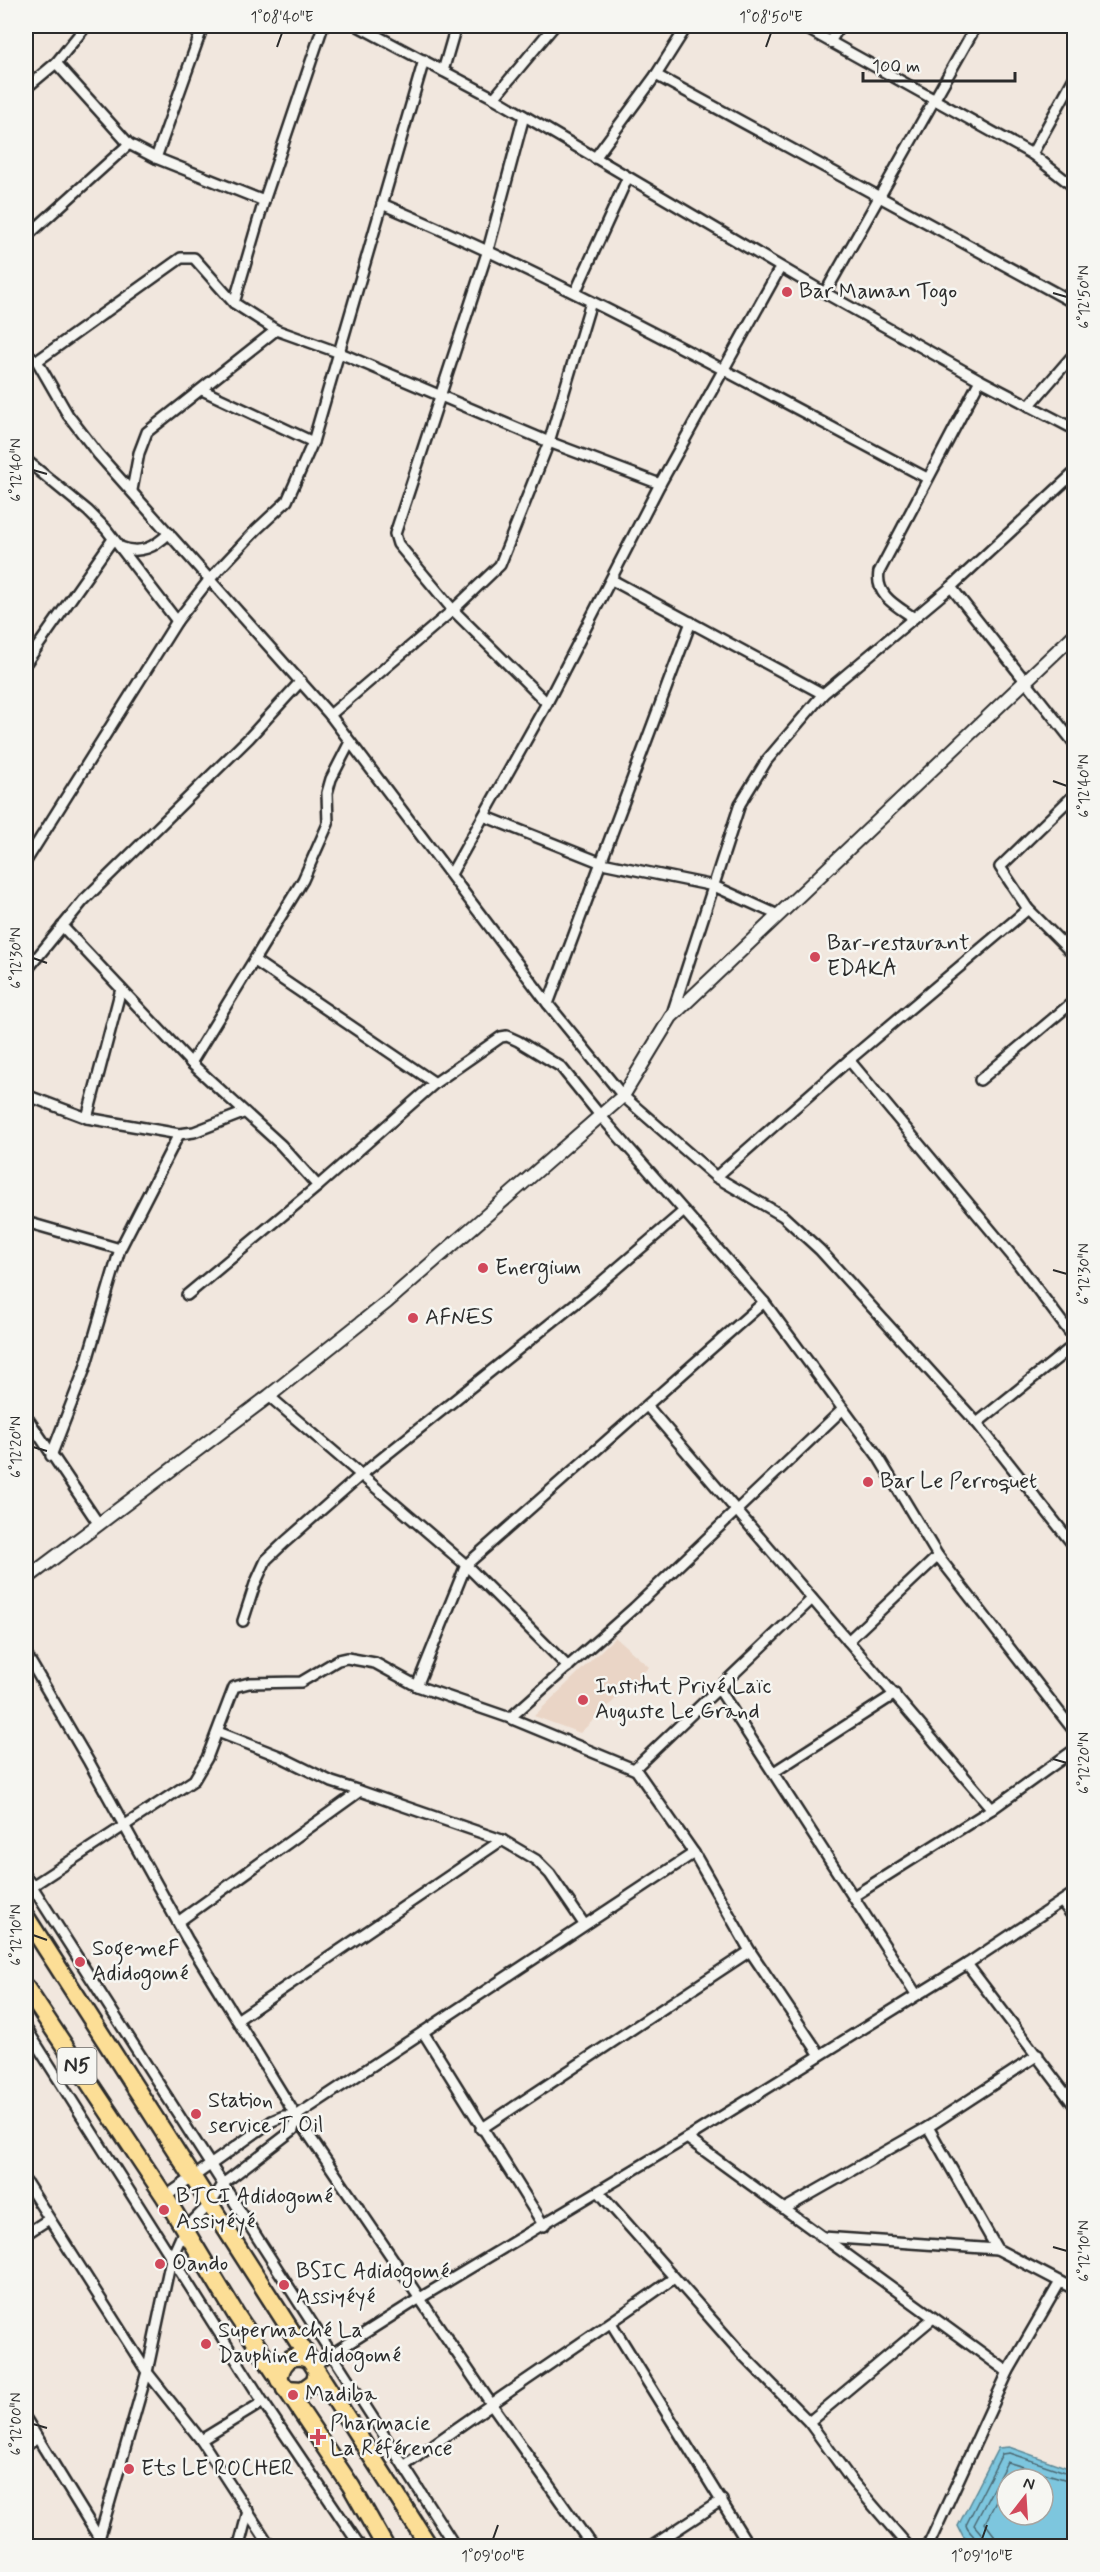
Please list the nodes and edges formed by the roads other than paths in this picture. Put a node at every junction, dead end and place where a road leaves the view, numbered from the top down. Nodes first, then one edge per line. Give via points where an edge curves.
1 (86, 26) edge
2 (203, 26) edge
3 (323, 26) edge
4 (358, 26) edge
5 (456, 26) edge
6 (554, 26) edge
7 (687, 26) edge
8 (802, 26) edge
9 (840, 26) edge
10 (976, 26) edge
11 (831, 40) junction
12 (424, 60) junction
13 (56, 63) junction
14 (443, 70) junction
15 (656, 75) junction
16 (1074, 78) edge
17 (26, 88) edge
18 (494, 98) junction
19 (935, 98) junction
20 (524, 116) junction
21 (129, 144) junction
22 (1032, 154) junction
23 (156, 158) junction
24 (595, 158) junction
25 (627, 179) junction
26 (1074, 187) edge
27 (879, 197) junction
28 (264, 201) junction
29 (382, 204) junction
30 (26, 237) edge
31 (488, 250) junction
32 (780, 268) junction
33 (575, 292) junction
34 (825, 293) junction
35 (591, 302) junction
36 (234, 303) junction
37 (1074, 303) edge
38 (276, 330) junction
39 (26, 353) edge
40 (340, 353) junction
41 (1074, 354) edge
42 (37, 361) junction
43 (723, 370) junction
44 (981, 380) junction
45 (202, 390) junction
46 (441, 397) junction
47 (1029, 406) junction
48 (1074, 429) edge
49 (313, 442) junction
50 (549, 442) junction
51 (26, 460) edge
52 (1074, 473) edge
53 (927, 478) junction
54 (660, 484) junction
55 (132, 490) junction
56 (170, 533) junction
57 (115, 543) junction
58 (209, 580) junction
59 (612, 580) junction
60 (951, 587) junction
61 (453, 610) junction
62 (914, 618) junction
63 (177, 621) junction
64 (692, 622) junction
65 (1074, 635) edge
66 (26, 663) edge
67 (1026, 678) junction
68 (300, 681) junction
69 (823, 694) junction
70 (547, 703) junction
71 (330, 715) junction
72 (350, 742) junction
73 (1074, 743) edge
74 (1074, 795) edge
75 (484, 816) junction
76 (26, 861) edge
77 (602, 863) junction
78 (451, 874) junction
79 (714, 886) junction
80 (1028, 909) junction
81 (777, 915) junction
82 (62, 926) junction
83 (1074, 955) edge
84 (255, 961) junction
85 (26, 971) edge
86 (121, 988) junction
87 (1074, 1001) edge
88 (548, 1004) junction
89 (671, 1017) junction
90 (849, 1060) junction
91 (191, 1063) junction
92 (980, 1080) dead end
93 (435, 1083) junction
94 (26, 1095) edge
95 (623, 1096) junction
96 (243, 1113) junction
97 (599, 1114) junction
98 (87, 1118) junction
99 (179, 1134) junction
100 (716, 1177) junction
101 (318, 1186) junction
102 (684, 1211) junction
103 (26, 1222) edge
104 (120, 1249) junction
105 (187, 1295) dead end
106 (764, 1302) junction
107 (1074, 1338) edge
108 (1074, 1345) edge
109 (268, 1396) junction
110 (648, 1407) junction
111 (842, 1410) junction
112 (26, 1416) edge
113 (977, 1423) junction
114 (51, 1456) junction
115 (361, 1474) junction
116 (737, 1510) junction
117 (98, 1523) junction
118 (1074, 1546) edge
119 (938, 1556) junction
120 (466, 1565) junction
121 (26, 1579) edge
122 (812, 1599) junction
123 (243, 1621) dead end
124 (848, 1641) junction
125 (26, 1654) edge
126 (568, 1667) junction
127 (417, 1686) junction
128 (719, 1689) junction
129 (895, 1694) junction
130 (510, 1718) junction
131 (1074, 1731) edge
132 (218, 1732) junction
133 (1074, 1750) edge
134 (634, 1769) junction
135 (774, 1772) junction
136 (360, 1791) junction
137 (992, 1809) junction
138 (126, 1827) junction
139 (502, 1840) junction
140 (694, 1853) junction
141 (26, 1877) edge
142 (29, 1888) edge
143 (1074, 1893) edge
144 (854, 1896) junction
145 (1062, 1902) junction
146 (26, 1917) edge
147 (1074, 1918) edge
148 (178, 1922) junction
149 (584, 1924) junction
150 (750, 1951) junction
151 (967, 1964) junction
152 (26, 1988) edge
153 (916, 1994) junction
154 (237, 2020) junction
155 (26, 2028) edge
156 (423, 2032) junction
157 (820, 2055) junction
158 (1038, 2055) junction
159 (1074, 2105) edge
160 (296, 2116) junction
161 (928, 2127) junction
162 (482, 2128) junction
163 (687, 2138) junction
164 (211, 2163) junction
165 (194, 2177) junction
166 (26, 2182) edge
167 (224, 2183) junction
168 (599, 2192) junction
169 (165, 2197) junction
170 (211, 2203) junction
171 (786, 2208) junction
172 (49, 2218) junction
173 (544, 2226) junction
174 (184, 2229) junction
175 (26, 2234) edge
176 (821, 2236) junction
177 (997, 2249) junction
178 (171, 2259) junction
179 (674, 2278) junction
180 (1060, 2282) junction
181 (1074, 2289) edge
182 (420, 2298) junction
183 (932, 2319) junction
184 (610, 2324) junction
185 (333, 2353) junction
186 (313, 2366) junction
187 (147, 2372) junction
188 (1008, 2372) junction
189 (282, 2384) junction
190 (262, 2402) junction
191 (490, 2402) junction
192 (26, 2419) edge
193 (809, 2422) junction
194 (37, 2438) junction
195 (201, 2440) junction
196 (26, 2446) edge
197 (404, 2466) junction
198 (722, 2500) junction
199 (248, 2511) junction
200 (98, 2542) edge
201 (239, 2547) edge
202 (270, 2547) edge
203 (360, 2547) edge
204 (385, 2547) edge
205 (429, 2547) edge
206 (455, 2547) edge
207 (592, 2547) edge
208 (652, 2547) edge
209 (749, 2547) edge
210 (908, 2547) edge
211 (928, 2547) edge

1 - 13 street
2 - 23 street
3 - 28 street
4 - 12 street
5 - 14 street
6 - 18 street
7 - 15 street
8 - 11 street
9 - 11 street
10 - 19 street
11 - 19 street
12 - 14 street
12 - 29 street
13 - 17 street
13 - 21 street
14 - 18 street
15 - 24 street
15 - 27 street
16 - 22 street
18 - 20 street
19 - 22 street
19 - 27 street
20 - 24 street
20 - 31 street
21 - 23 street
21 - 30 street
22 - 26 street
23 - 28 street
24 - 25 street
25 - 32 street
25 - 33 street
27 - 34 street
27 - 37 street
28 - 36 street
29 - 31 street
29 - 40 street
31 - 33 street
31 - 46 street
32 - 34 street
32 - 43 street
33 - 35 street
34 - 44 street
35 - 43 street
35 - 50 street
36 - 38 street
36 - 42 street via 194,258 185,256
38 - 40 street
38 - 45 street
39 - 42 street
40 - 46 street
40 - 49 street
41 - 47 street
42 - 55 street via 74,424
43 - 53 street
43 - 54 street
44 - 47 street
44 - 53 street
45 - 49 street
45 - 55 street via 147,432
46 - 50 street
46 - 61 street via 395,534 398,544
47 - 48 street
49 - 58 street via 287,501
50 - 54 street
50 - 61 street via 505,557
51 - 57 street via 88,511
52 - 60 street
53 - 62 street via 877,581 888,600
54 - 59 street
55 - 56 street
56 - 57 street via 158,544 139,551
56 - 58 street
57 - 63 street
57 - 66 street
58 - 63 street
58 - 68 street
59 - 64 street
59 - 70 street
60 - 62 street
60 - 67 street
61 - 70 street
61 - 71 street
62 - 69 street
63 - 76 street
64 - 69 street
64 - 77 street
65 - 67 street
67 - 73 street
67 - 81 street
68 - 71 street
68 - 82 street via 261,726
69 - 79 street via 746,791
70 - 75 street
71 - 72 street
72 - 78 street
72 - 84 street via 328,788 327,830 303,880
74 - 80 street via 1000,867
75 - 77 street
75 - 78 street
77 - 79 street
77 - 88 street
78 - 88 street
79 - 81 street
79 - 89 street
80 - 83 street
80 - 90 street
81 - 89 street
82 - 85 street
82 - 86 street
84 - 91 street
84 - 93 street
86 - 91 street
86 - 98 street
87 - 92 street
88 - 95 street
89 - 95 street
90 - 100 street
90 - 107 street via 1013,1257
91 - 96 street
93 - 97 street via 507,1036 554,1060
93 - 101 street
94 - 98 street
95 - 97 street
95 - 100 street
96 - 99 street
96 - 101 street via 281,1145
97 - 102 street
97 - 109 street via 387,1302
98 - 99 street
99 - 104 street
100 - 113 street via 783,1216 813,1243
101 - 105 street
102 - 106 street
102 - 115 street via 591,1291
103 - 104 street
104 - 114 street via 84,1371
106 - 110 street
106 - 111 street
108 - 113 street
109 - 115 street
109 - 117 street
110 - 116 street
110 - 120 street
111 - 116 street
111 - 119 street via 877,1455
112 - 114 street
113 - 118 street
114 - 117 street
115 - 120 street
115 - 123 street via 266,1560
116 - 122 street
116 - 126 street
117 - 121 street
119 - 124 street
119 - 131 street
120 - 126 street
120 - 127 street
122 - 124 street
122 - 128 street
124 - 129 street
125 - 138 street
126 - 130 street
127 - 130 street
127 - 132 street via 375,1664 338,1660 301,1682 249,1683 234,1688
128 - 134 street
128 - 135 street
129 - 135 street
129 - 137 street
130 - 134 street
132 - 136 street
132 - 138 street via 194,1780
133 - 137 street
134 - 140 street
135 - 144 street
136 - 139 street
136 - 148 street
137 - 144 street
138 - 142 street
138 - 148 street
139 - 149 street via 536,1860 550,1874
139 - 154 street
140 - 149 street
140 - 150 street
141 - 142 street
142 - 164 street
143 - 145 street
144 - 153 street
145 - 147 street
145 - 151 street
146 - 165 highway, N5
148 - 154 street
149 - 156 street
150 - 157 street
150 - 162 street
151 - 153 street
151 - 158 street
152 - 169 highway, N5
153 - 157 street
154 - 160 street
155 - 178 street
156 - 160 street
156 - 162 street
157 - 163 street
158 - 159 street
158 - 161 street
160 - 164 street via 272,2121
160 - 167 street via 293,2130
160 - 182 street
161 - 171 street
161 - 177 street
162 - 173 street
163 - 168 street
163 - 171 street
164 - 165 street
164 - 167 street
165 - 169 street
165 - 170 highway, N5
166 - 172 street
167 - 170 street
167 - 185 street
168 - 173 street
168 - 179 street
169 - 174 highway, N5
170 - 174 street
170 - 186 highway, N5
171 - 176 street
172 - 175 street
172 - 187 street
173 - 182 street
174 - 178 street
174 - 189 highway, N5
176 - 177 street
176 - 183 street
177 - 180 street
178 - 187 street
178 - 190 street
179 - 184 street
179 - 193 street
180 - 181 street
180 - 188 street
182 - 185 street
182 - 191 street
183 - 188 street
183 - 193 street
184 - 191 street
184 - 198 street
185 - 186 street
185 - 197 street
186 - 189 highway via 314,2382 303,2391
186 - 189 highway via 300,2356 289,2360 282,2366
186 - 205 highway, N5
187 - 195 street
187 - 200 street
188 - 211 street
189 - 204 highway, N5 via 351,2486
190 - 195 street
190 - 203 street
191 - 197 street
191 - 207 street
192 - 194 street
193 - 210 street
194 - 196 street
194 - 200 street
195 - 199 street
197 - 206 street
198 - 208 street
198 - 209 street
199 - 201 street
199 - 202 street

